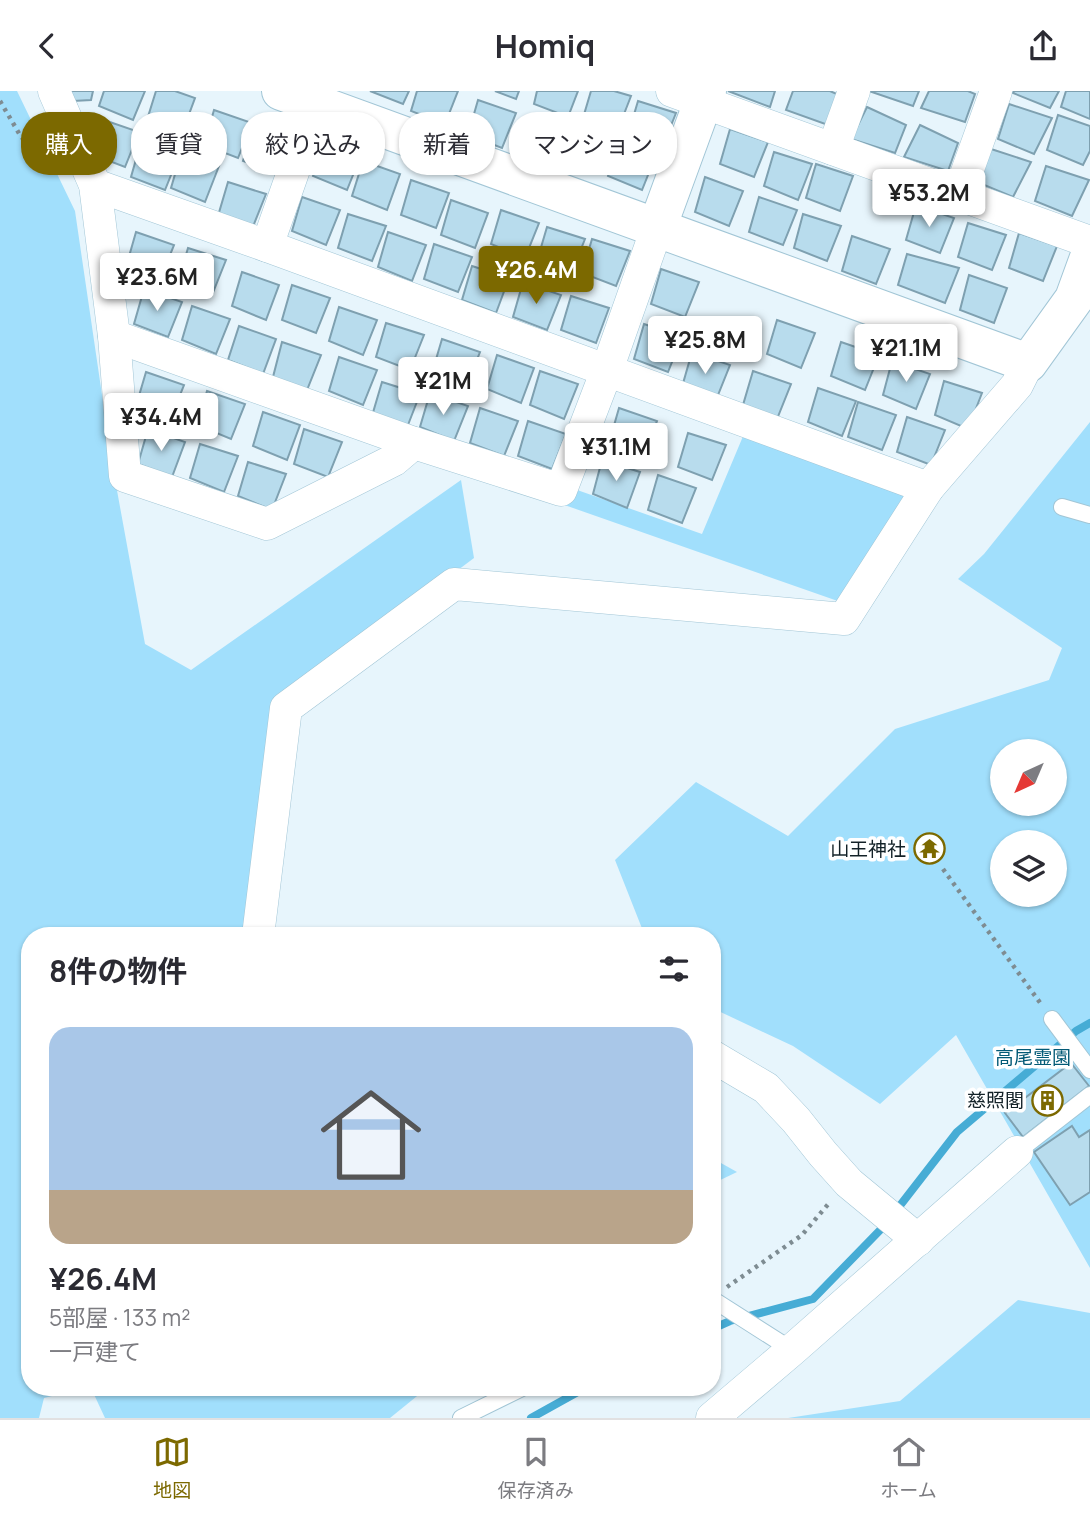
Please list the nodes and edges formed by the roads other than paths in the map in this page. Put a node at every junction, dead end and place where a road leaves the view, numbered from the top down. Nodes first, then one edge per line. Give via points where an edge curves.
1 (54, 91) edge
2 (281, 91) edge
3 (854, 91) edge
4 (996, 91) edge
5 (694, 95) edge
6 (317, 104) junction
7 (833, 149) junction
8 (95, 185) junction
9 (959, 194) junction
10 (657, 228) junction
11 (1090, 241) edge
12 (267, 246) junction
13 (1090, 255) edge
14 (1082, 292) edge
15 (114, 336) junction
16 (1028, 363) junction
17 (607, 370) junction
18 (414, 443) junction
19 (928, 488) junction
20 (1062, 507) dead end
21 (1090, 515) edge
22 (259, 927) edge
23 (1052, 1019) road end
24 (721, 1061) edge
25 (1090, 1070) edge
26 (1090, 1095) edge
27 (1017, 1152) joint
28 (897, 1223) junction
29 (721, 1298) edge
30 (792, 1350) junction
31 (506, 1396) edge
32 (461, 1418) edge
33 (712, 1418) edge

1 - 8 street
2 - 6 street
3 - 7 street
4 - 9 street
5 - 7 street
5 - 10 street
6 - 10 street
6 - 12 street
7 - 9 street
8 - 12 street
8 - 15 street
9 - 11 street
10 - 16 street
10 - 17 street
12 - 17 street
13 - 14 street
14 - 16 street
15 - 18 street
15 - 18 street via 125,476 267,524 394,460
16 - 19 street via 1017,385
17 - 18 street via 561,490
17 - 19 street
19 - 22 street via 844,619 454,584 286,708
20 - 21 lane
23 - 25 lane
24 - 28 street via 766,1088 849,1183
26 - 27 lane
27 - 28 street
28 - 30 street
29 - 30 lane via 730,1309
30 - 33 street
31 - 32 lane

